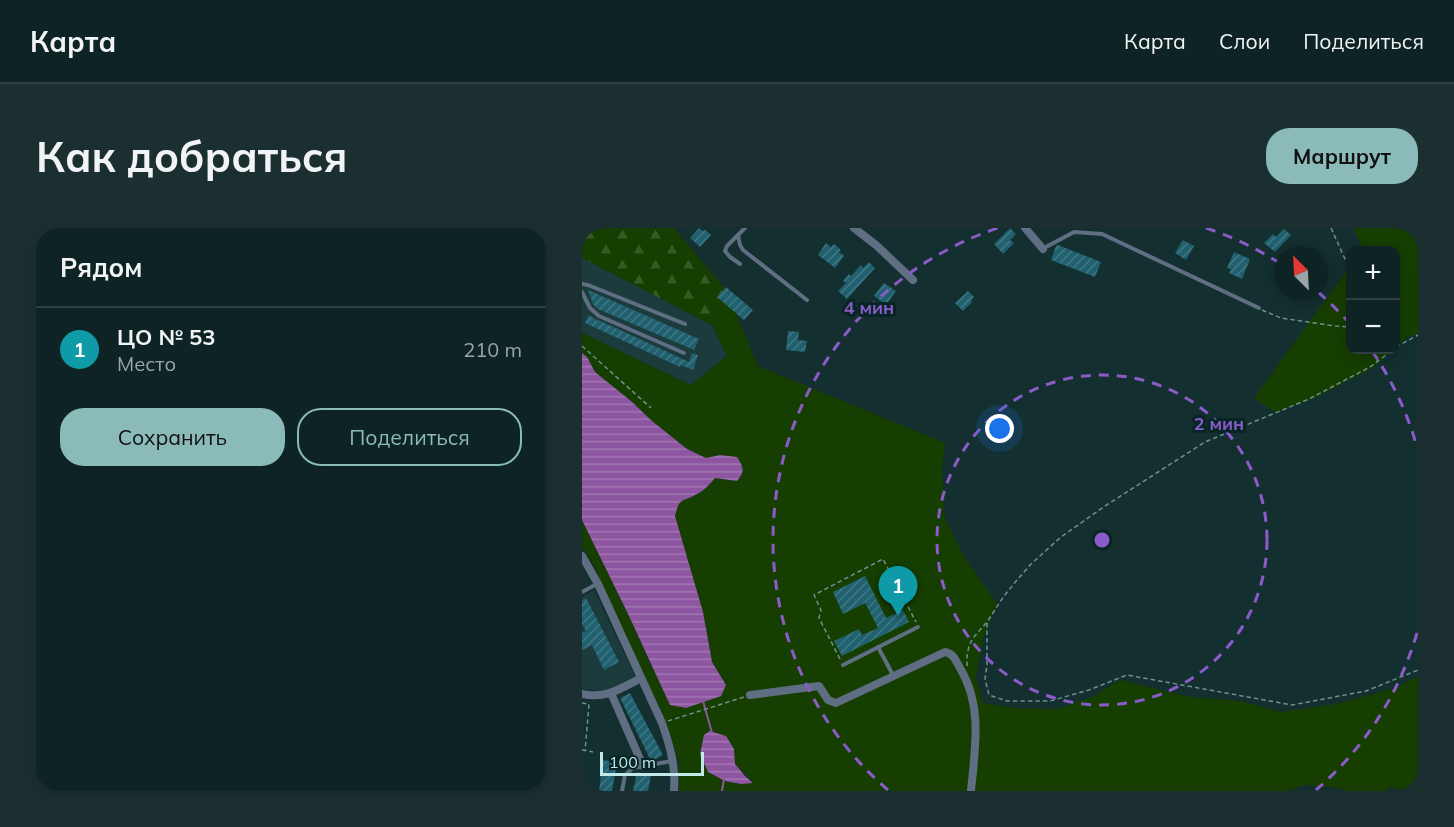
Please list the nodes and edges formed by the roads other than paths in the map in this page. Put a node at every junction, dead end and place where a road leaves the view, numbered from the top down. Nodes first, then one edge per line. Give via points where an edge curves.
1 (745, 228) edge
2 (854, 228) edge
3 (1025, 228) edge
4 (738, 235) junction
5 (1043, 249) joint
6 (740, 264) dead end
7 (913, 280) dead end
8 (582, 284) edge
9 (582, 291) edge
10 (807, 300) dead end
11 (1259, 308) road end
12 (685, 324) dead end
13 (684, 353) dead end
14 (582, 556) edge
15 (598, 584) junction
16 (582, 592) edge
17 (918, 627) road end
18 (878, 647) junction
19 (843, 665) road end
20 (893, 675) junction
21 (641, 678) junction
22 (611, 693) junction
23 (582, 694) edge
24 (750, 695) road end
25 (673, 761) junction
26 (643, 766) junction
27 (622, 791) edge
28 (674, 791) edge
29 (971, 791) edge

1 - 4 lane
2 - 7 street
3 - 5 street
4 - 6 lane via 725,251
4 - 10 lane via 743,250
5 - 11 lane via 1074,232 1101,234
8 - 12 lane
9 - 13 lane via 599,316
14 - 15 street
15 - 16 lane
15 - 21 street
17 - 18 lane
18 - 19 lane
18 - 20 lane
20 - 24 street via 836,703 828,700 819,686
20 - 29 street via 945,652 952,655 969,685 975,708
21 - 22 street
21 - 25 street via 662,723
22 - 23 street
22 - 26 street
25 - 26 lane
25 - 28 street
26 - 27 lane via 625,775

